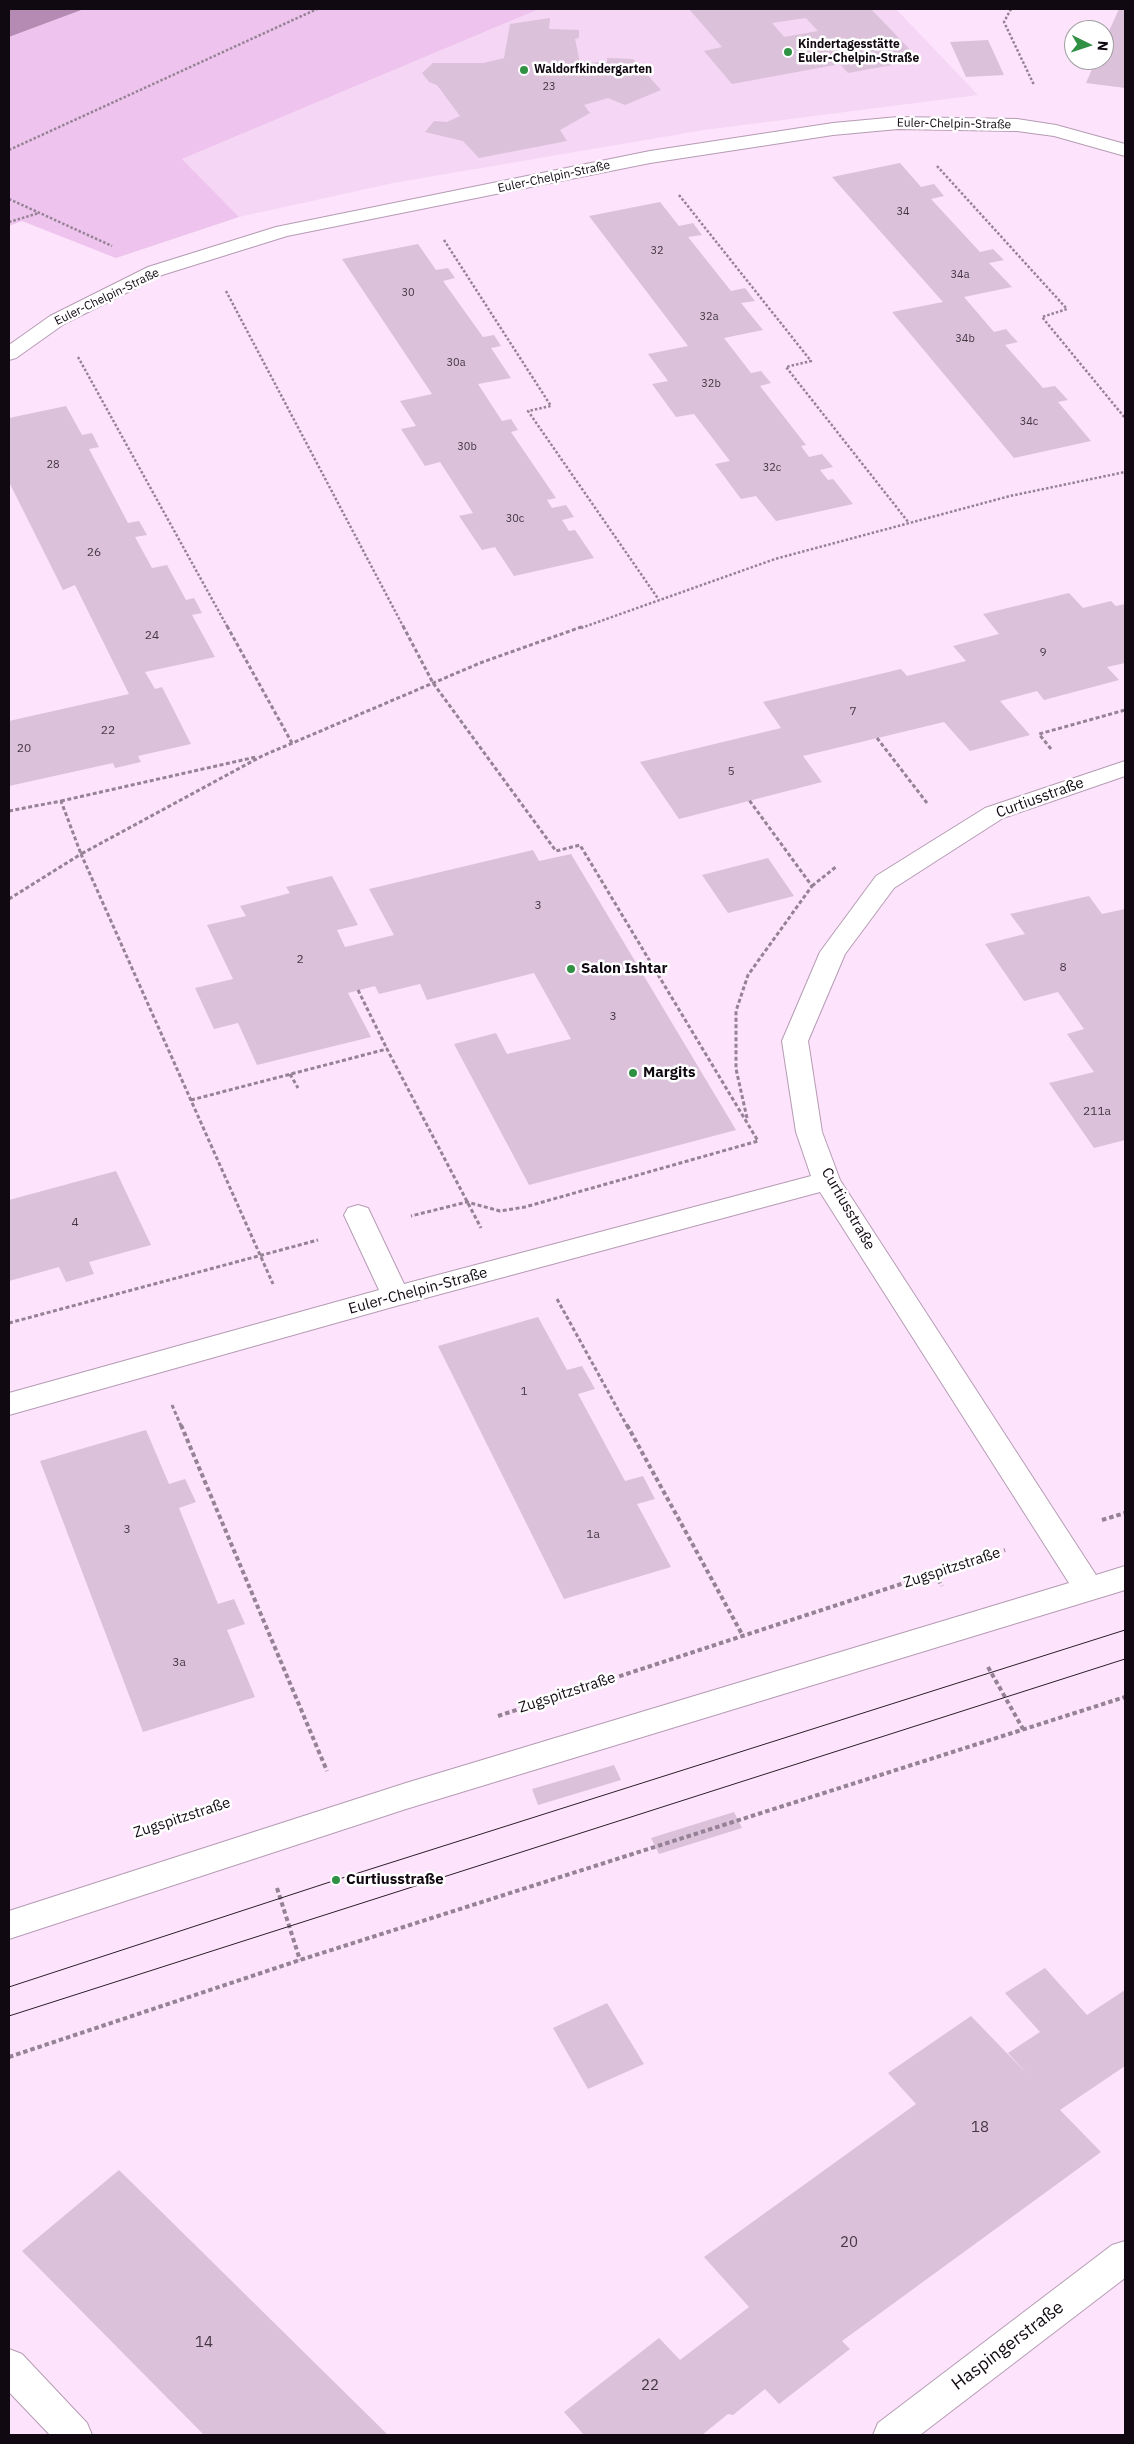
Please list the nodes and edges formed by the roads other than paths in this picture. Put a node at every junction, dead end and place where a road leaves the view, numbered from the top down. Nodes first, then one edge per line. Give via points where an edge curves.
1 (1125, 150) edge
2 (9, 354) edge
3 (1125, 768) edge
4 (828, 1181) junction
5 (362, 1222) road end
6 (396, 1296) junction
7 (9, 1404) edge
8 (1125, 1578) edge
9 (1089, 1589) junction
10 (9, 1925) edge
11 (1125, 2256) edge
12 (9, 2366) edge
13 (74, 2435) edge
14 (891, 2435) edge

1 - 2 street, Euler-Chelpin-Straße via 1056,130 898,123 833,129 650,157 283,230 155,271 57,320
3 - 4 street, Curtiusstraße via 994,813 885,882 833,952 795,1041 809,1132
4 - 6 street, Euler-Chelpin-Straße
4 - 9 street, Curtiusstraße
5 - 6 street
6 - 7 street, Euler-Chelpin-Straße
8 - 9 street
9 - 10 street via 406,1796
11 - 14 street, Haspingerstraße
12 - 13 street

